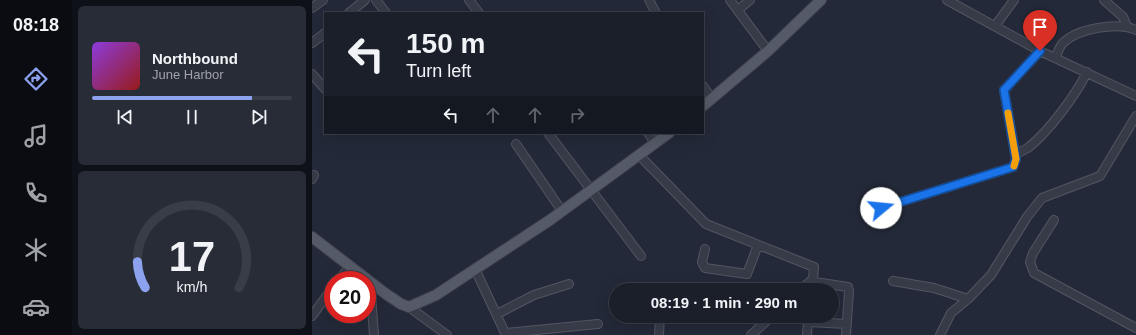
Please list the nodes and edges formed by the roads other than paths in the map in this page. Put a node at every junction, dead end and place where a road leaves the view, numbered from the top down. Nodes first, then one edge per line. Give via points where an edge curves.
1 (323, 0) edge
2 (376, 0) edge
3 (469, 0) edge
4 (649, 0) edge
5 (730, 0) edge
6 (750, 0) edge
7 (821, 0) edge
8 (947, 0) edge
9 (1014, 0) edge
10 (1104, 0) edge
11 (360, 1) edge
12 (312, 8) edge
13 (738, 10) junction
14 (350, 12) edge
15 (385, 12) edge
16 (476, 12) edge
17 (655, 12) edge
18 (995, 26) junction
19 (1127, 26) junction
20 (1136, 30) edge
21 (324, 34) edge
22 (312, 43) edge
23 (768, 51) junction
24 (1040, 51) junction
25 (1056, 57) junction
26 (1087, 72) junction
27 (312, 74) edge
28 (704, 87) edge
29 (324, 88) edge
30 (1136, 96) edge
31 (712, 99) junction
32 (704, 105) edge
33 (1136, 116) edge
34 (549, 134) edge
35 (649, 134) edge
36 (668, 134) edge
37 (516, 144) dead end
38 (655, 144) junction
39 (1015, 154) junction
40 (639, 155) junction
41 (590, 191) junction
42 (881, 208) dead end
43 (562, 211) junction
44 (1054, 220) dead end
45 (312, 237) edge
46 (758, 245) junction
47 (705, 249) dead end
48 (641, 256) dead end
49 (350, 266) junction
50 (475, 269) junction
51 (346, 271) edge
52 (356, 271) edge
53 (813, 279) junction
54 (893, 281) dead end
55 (808, 283) edge
56 (569, 284) dead end
57 (376, 286) edge
58 (324, 299) edge
59 (968, 299) junction
60 (409, 307) junction
61 (497, 314) junction
62 (312, 316) edge
63 (373, 323) edge
64 (660, 323) edge
65 (764, 323) edge
66 (598, 324) dead end
67 (847, 324) junction
68 (1136, 328) edge
69 (506, 334) edge
70 (807, 334) edge
71 (374, 335) edge
72 (447, 335) edge
73 (659, 335) edge
74 (750, 335) edge
75 (846, 335) edge
76 (940, 335) edge

1 - 12 street
2 - 15 street
3 - 16 street
4 - 17 street
5 - 13 street
6 - 13 street
7 - 23 main road
8 - 18 street
9 - 18 street
10 - 19 street via 1123,17
11 - 14 street
13 - 23 street
18 - 24 street
19 - 20 street
19 - 25 street via 1112,26 1078,35 1061,45
21 - 22 street
23 - 31 main road
24 - 25 street
24 - 39 street via 1004,90
25 - 26 street
26 - 30 street
26 - 39 street via 1073,98 1028,148
27 - 29 street
28 - 31 street
31 - 32 main road
33 - 59 street via 1100,176 1042,198 1027,217 991,275
34 - 41 street
35 - 38 street
36 - 38 main road
37 - 43 street
38 - 40 main road
39 - 42 street via 1016,163 1010,169
40 - 41 main road
40 - 46 street via 706,224
41 - 43 main road
41 - 48 street
43 - 50 main road
44 - 68 street via 1033,253 1030,262 1034,273
45 - 49 main road
46 - 47 street via 747,274 705,268 702,262
46 - 53 street via 814,267
49 - 51 street
49 - 52 main road
50 - 60 main road via 436,295
50 - 61 street
53 - 55 street
53 - 67 street via 815,282 848,287
54 - 59 street via 934,288
56 - 61 street via 534,295
57 - 60 main road
58 - 62 street
59 - 76 street via 951,314
60 - 72 street
61 - 69 street
63 - 71 street
64 - 73 street
65 - 74 street
66 - 69 street
67 - 70 street via 808,322
67 - 75 street

